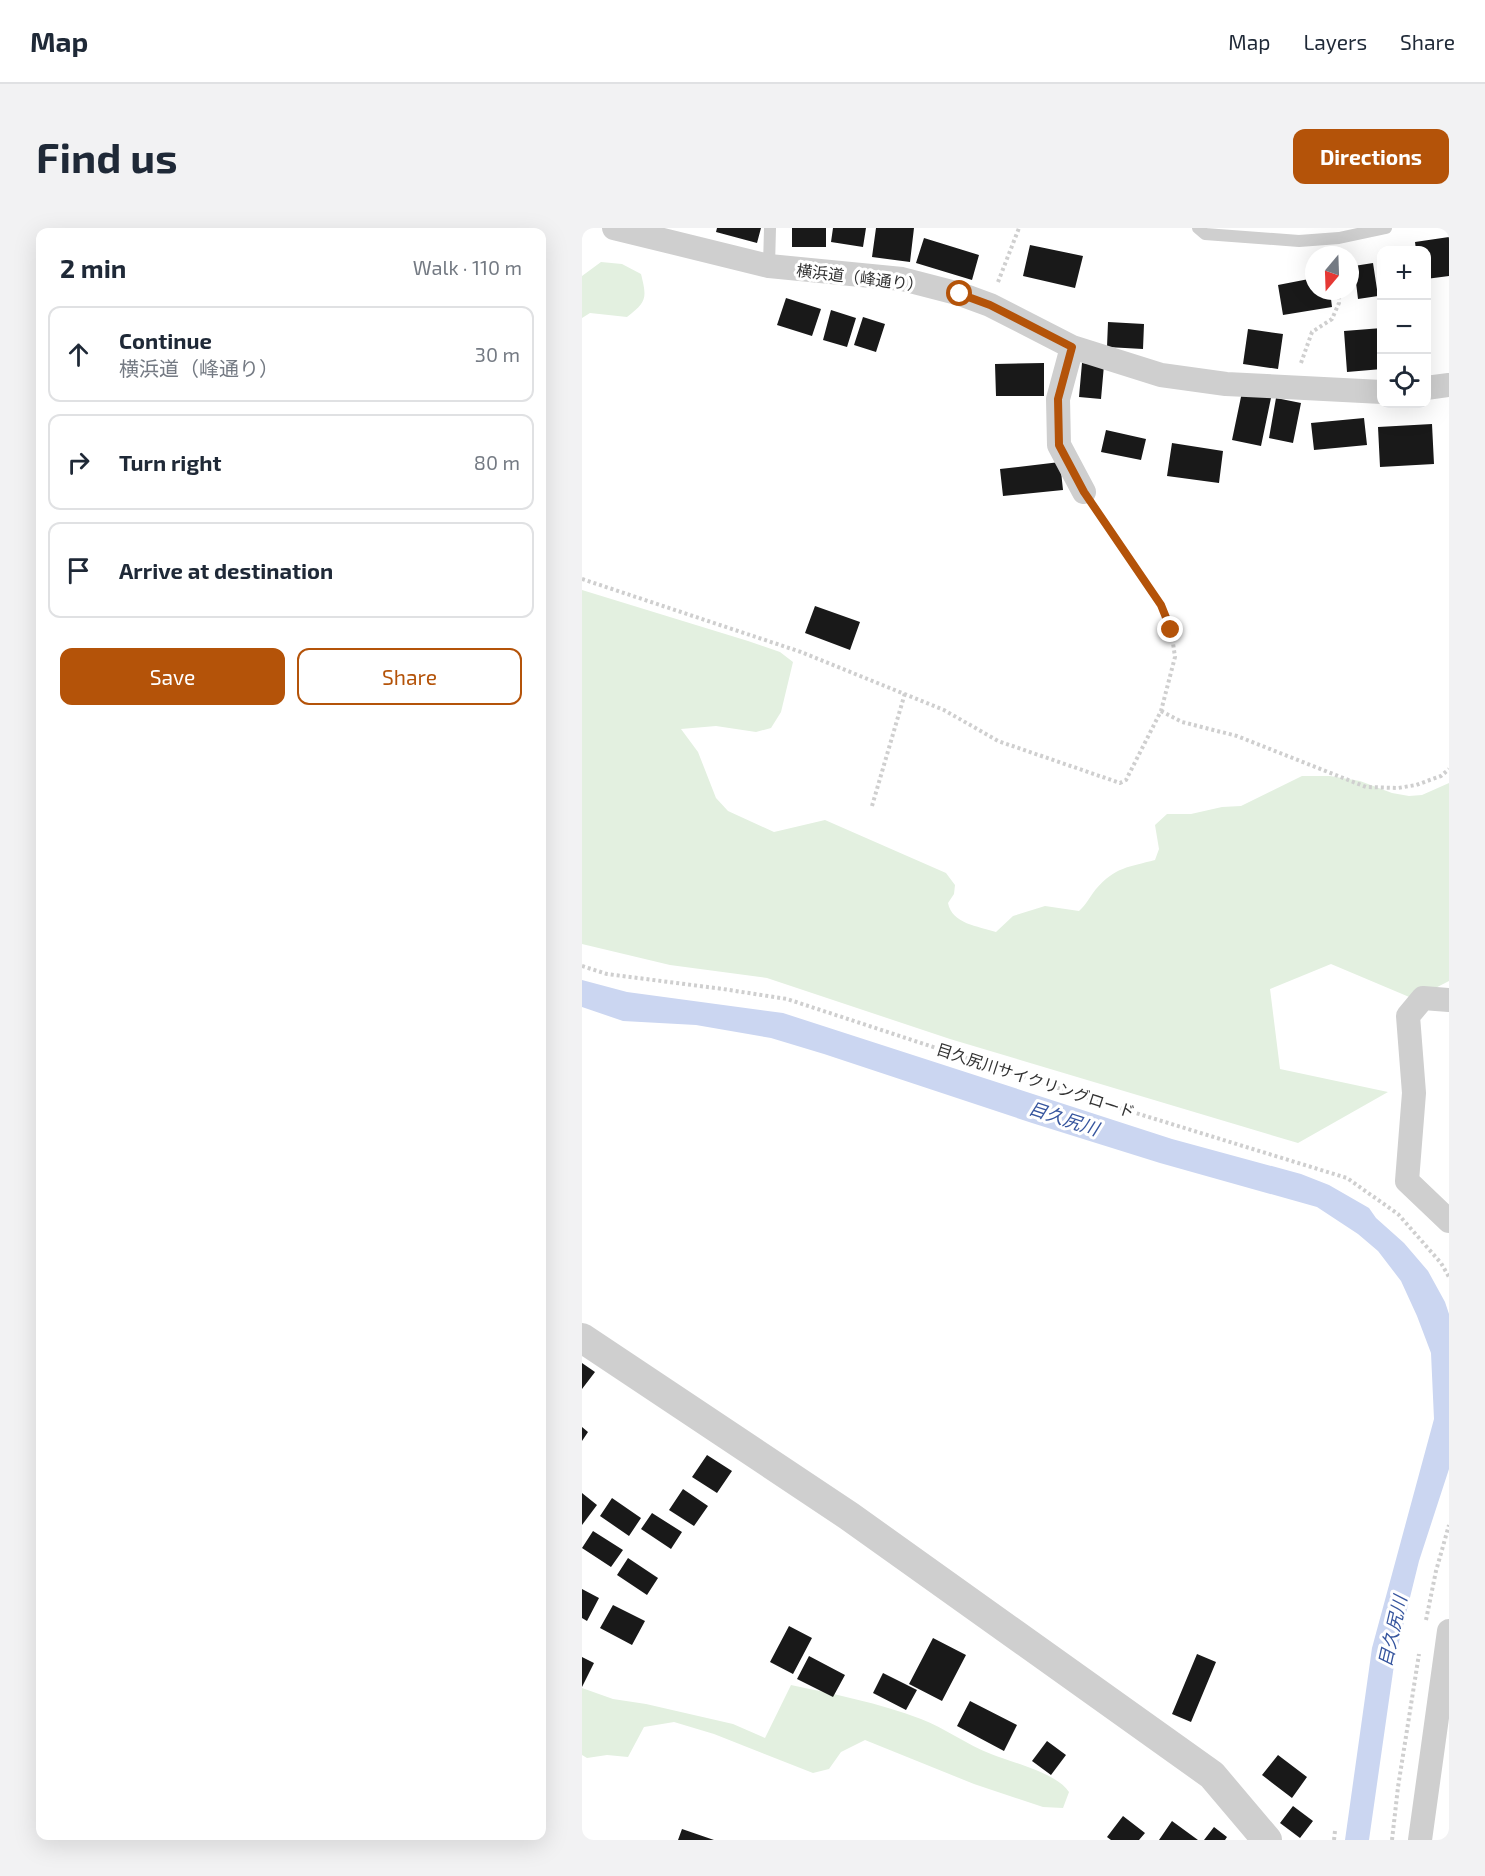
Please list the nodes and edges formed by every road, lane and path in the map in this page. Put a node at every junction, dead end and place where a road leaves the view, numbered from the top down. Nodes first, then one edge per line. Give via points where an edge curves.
1 (614, 228) edge
2 (770, 228) edge
3 (1019, 228) edge
4 (1198, 228) edge
5 (1386, 228) edge
6 (769, 266) junction
7 (1339, 300) edge
8 (990, 305) junction
9 (1072, 347) junction
10 (1449, 385) edge
11 (1293, 387) junction
12 (1431, 387) edge
13 (1377, 392) edge
14 (1084, 492) joint
15 (582, 579) edge
16 (905, 693) junction
17 (1161, 711) junction
18 (1449, 769) edge
19 (872, 806) dead end
20 (582, 966) edge
21 (1449, 1000) edge
22 (1449, 1221) edge
23 (1449, 1276) edge
24 (582, 1338) edge
25 (1449, 1631) edge
26 (1335, 1831) dead end
27 (1267, 1840) edge
28 (1334, 1840) edge
29 (1420, 1840) edge

1 - 6 street, 横浜道（峰通り）
2 - 6 lane
3 - 8 path
4 - 5 lane via 1205,234 1299,241
6 - 8 street, 横浜道（峰通り） via 902,279
7 - 11 path via 1332,319 1312,332
8 - 9 street, 横浜道（峰通り）
9 - 11 street, 横浜道（峰通り） via 1161,375 1226,384
9 - 14 street via 1058,399 1059,445
10 - 12 street
11 - 13 street, 横浜道（峰通り）
14 - 17 path via 1161,605 1171,630 1176,657
15 - 16 path via 790,648
16 - 17 path via 998,741 1120,783 1126,780
16 - 19 path
17 - 18 path via 1182,722 1237,736 1366,787 1398,788 1441,776
20 - 23 path, 目久尻川サイクリングロード via 607,974 787,999 1347,1178 1398,1214
21 - 22 street via 1423,998 1408,1016 1414,1093 1407,1181
24 - 27 street via 849,1516 1212,1775
25 - 29 street
26 - 28 path

